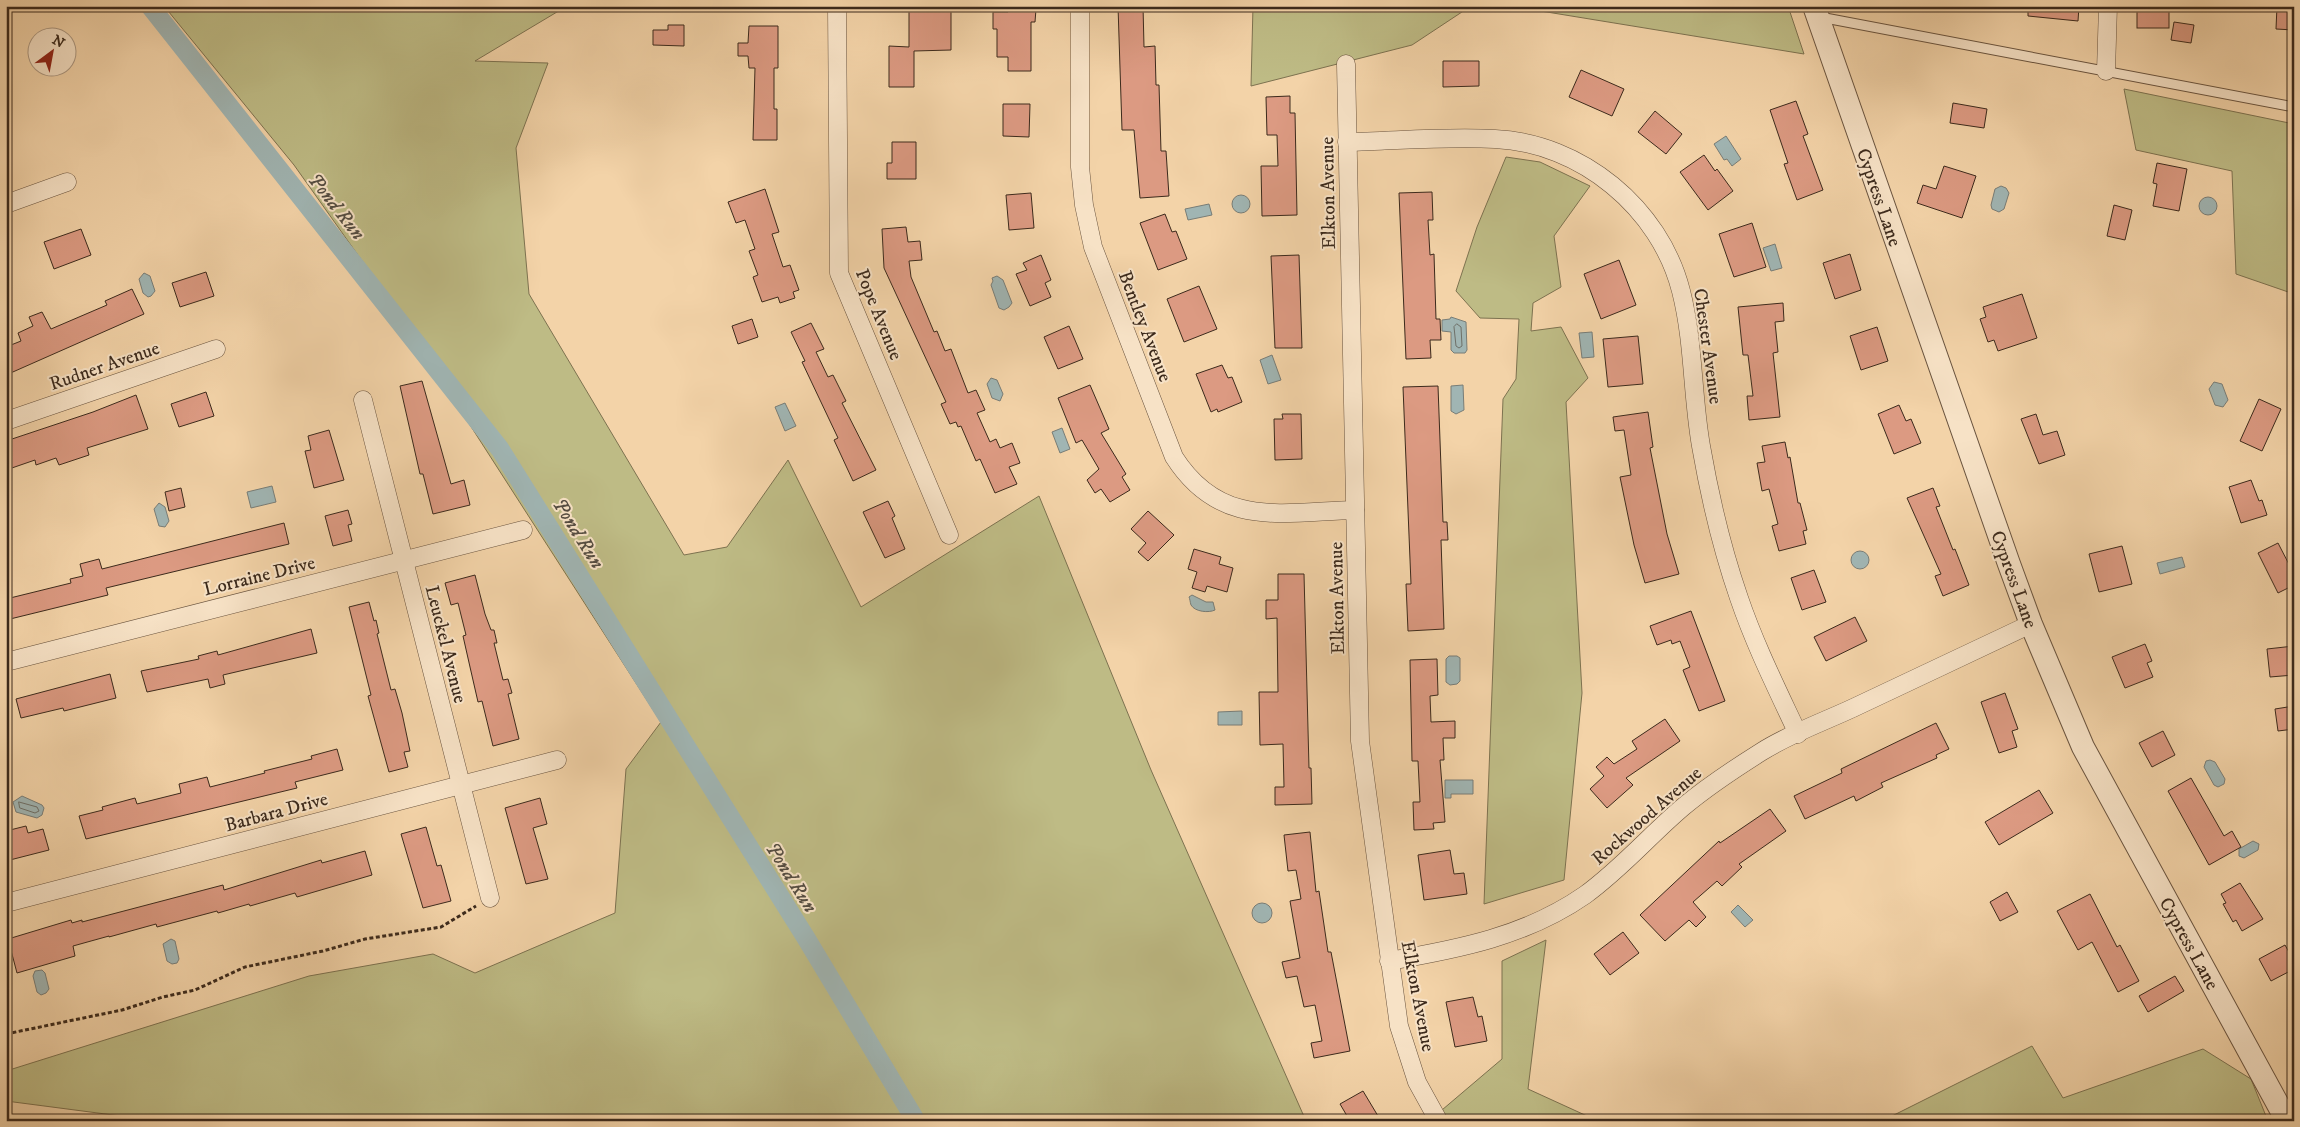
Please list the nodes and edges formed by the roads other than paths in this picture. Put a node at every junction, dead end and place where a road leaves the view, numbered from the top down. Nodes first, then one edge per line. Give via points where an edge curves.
1 (837, 6) edge
2 (1080, 6) edge
3 (2108, 6) edge
4 (1816, 11) edge
5 (1346, 64) dead end
6 (2106, 71) junction
7 (2294, 107) edge
8 (1348, 142) junction
9 (67, 182) dead end
10 (6, 204) edge
11 (216, 349) dead end
12 (363, 400) dead end
13 (6, 421) edge
14 (1355, 510) junction
15 (522, 530) dead end
16 (950, 535) dead end
17 (404, 560) junction
18 (2031, 624) junction
19 (6, 662) edge
20 (1798, 734) junction
21 (557, 760) dead end
22 (461, 785) junction
23 (490, 898) road end
24 (6, 903) edge
25 (1390, 961) junction
26 (1438, 1120) edge
27 (2287, 1121) edge

1 - 16 street, Pope Avenue via 839,273
2 - 14 street, Bentley Avenue via 1080,167 1093,248 1174,456 1198,487 1233,508 1264,513
3 - 6 street
4 - 6 lane
4 - 18 street, Cypress Lane
5 - 8 street, Elkton Avenue
6 - 7 lane
8 - 14 street, Elkton Avenue
8 - 20 street, Chester Avenue via 1496,139 1528,143 1591,170 1630,201 1655,232 1671,261 1686,308 1701,444 1726,558 1756,641
9 - 10 street
11 - 13 street, Rudner Avenue
12 - 17 street, Leuckel Avenue
14 - 25 street, Elkton Avenue via 1360,741
15 - 17 street, Lorraine Drive
17 - 19 street, Lorraine Drive
17 - 22 street, Leuckel Avenue
18 - 20 street, Rockwood Avenue
18 - 27 street, Cypress Lane via 2083,747
20 - 25 street, Rockwood Avenue via 1764,750 1716,782 1683,807 1610,875 1553,914 1486,942
21 - 22 street, Barbara Drive
22 - 23 street, Leuckel Avenue
22 - 24 street, Barbara Drive
25 - 26 street, Elkton Avenue via 1399,1026 1408,1057

